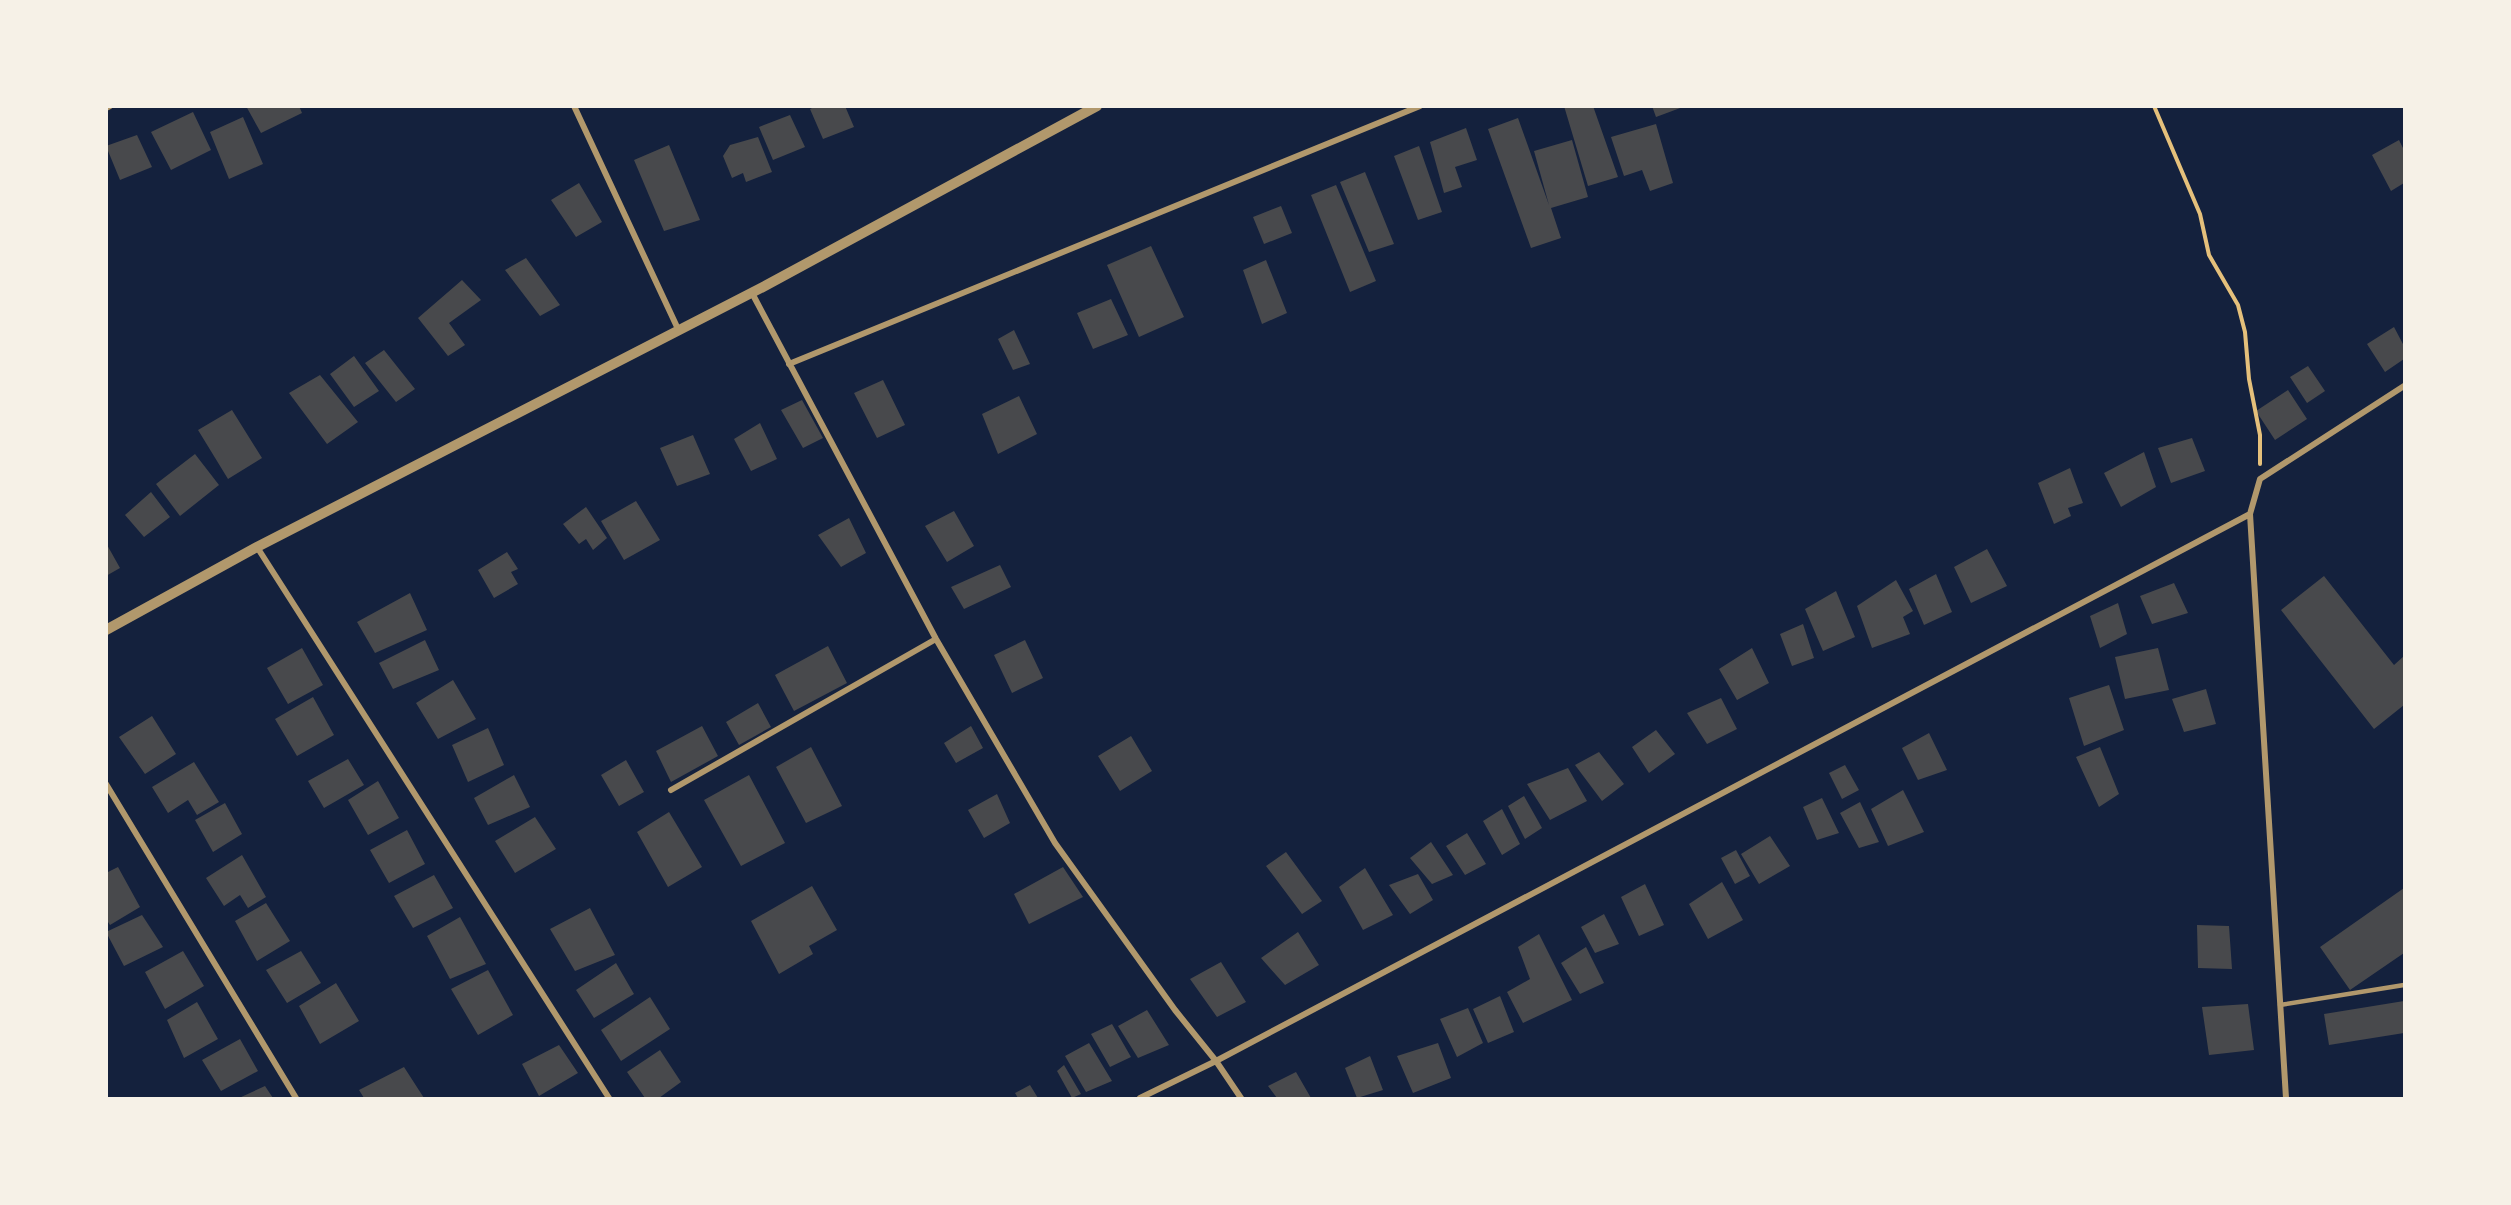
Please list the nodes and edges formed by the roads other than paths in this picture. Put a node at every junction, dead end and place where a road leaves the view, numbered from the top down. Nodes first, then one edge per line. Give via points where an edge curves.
1 (574, 106) edge
2 (1097, 106) edge
3 (1420, 106) edge
4 (763, 287) junction
5 (678, 329) junction
6 (789, 364) junction
7 (2404, 386) edge
8 (2250, 514) junction
9 (257, 547) junction
10 (106, 630) edge
11 (936, 639) junction
12 (106, 784) edge
13 (671, 790) dead end
14 (2404, 985) edge
15 (2280, 1005) junction
16 (1216, 1061) junction
17 (296, 1098) edge
18 (609, 1098) edge
19 (1140, 1098) edge
20 (1241, 1098) edge
21 (2286, 1098) edge

1 - 5 street
2 - 4 street
3 - 6 street
4 - 5 street
4 - 6 street via 750,294
5 - 9 street
6 - 11 street
7 - 8 street via 2260,479
8 - 15 street
8 - 16 street
9 - 10 street
9 - 18 street
11 - 13 street
11 - 16 street via 1054,843
12 - 17 street
14 - 15 lane
15 - 21 street
16 - 19 street
16 - 20 street

